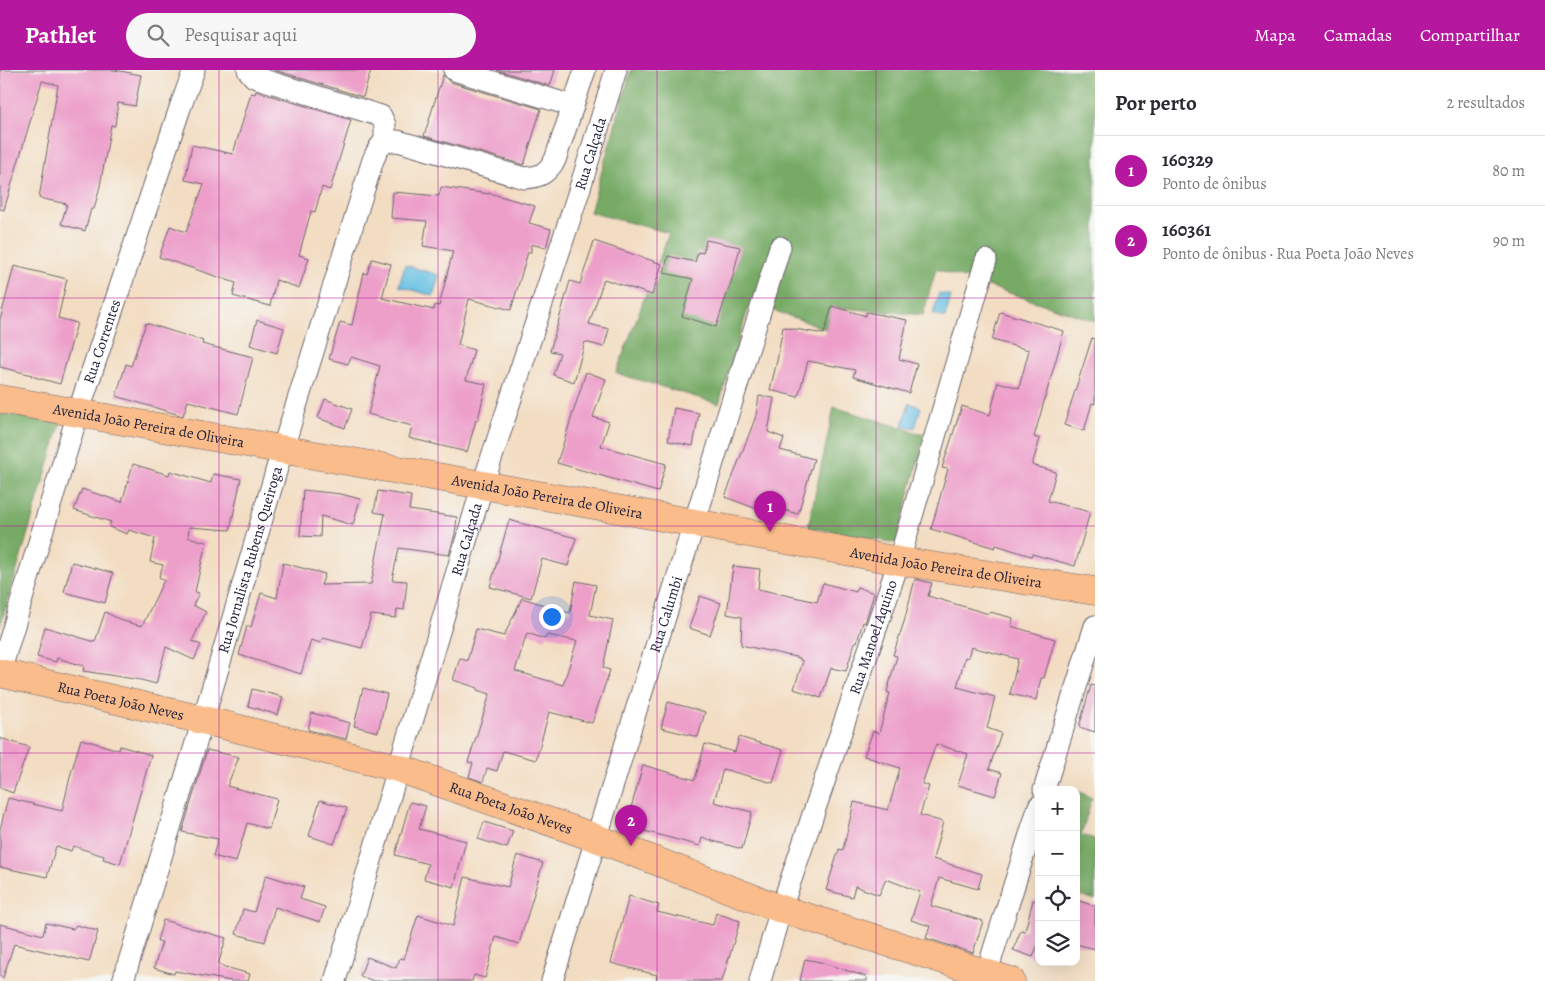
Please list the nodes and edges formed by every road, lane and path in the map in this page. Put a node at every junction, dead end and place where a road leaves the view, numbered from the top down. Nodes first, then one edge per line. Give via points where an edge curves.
1 (194, 70) edge
2 (248, 70) edge
3 (454, 70) edge
4 (585, 70) edge
5 (616, 70) edge
6 (574, 106) junction
7 (385, 142) junction
8 (780, 247) dead end
9 (986, 260) dead end
10 (0, 399) edge
11 (78, 413) junction
12 (282, 450) junction
13 (482, 484) junction
14 (695, 522) junction
15 (899, 561) junction
16 (1095, 591) edge
17 (1095, 626) edge
18 (0, 672) edge
19 (203, 720) junction
20 (398, 768) junction
21 (1045, 786) edge
22 (1035, 821) edge
23 (596, 838) junction
24 (781, 909) junction
25 (994, 978) edge
26 (122, 981) edge
27 (334, 981) edge
28 (552, 981) edge
29 (760, 981) edge

1 - 11 street, Rua Correntes
2 - 7 street via 254,77 381,116 385,125
3 - 6 street
4 - 6 street
5 - 13 street, Rua Calçada
6 - 7 street via 555,160 538,177 524,178 398,141
7 - 12 street, Rua Jornalista Rubens Queiroga via 373,160
8 - 14 street, Rua Calumbi
9 - 15 street, Rua Manoel Aquino
10 - 11 main road, Avenida João Pereira de Oliveira
11 - 12 main road, Avenida João Pereira de Oliveira
11 - 18 street, Rua Correntes
12 - 13 main road, Avenida João Pereira de Oliveira
12 - 19 street, Rua Jornalista Rubens Queiroga
13 - 14 main road, Avenida João Pereira de Oliveira
13 - 20 street, Rua Calçada
14 - 15 main road, Avenida João Pereira de Oliveira
14 - 23 street, Rua Calumbi
15 - 16 main road, Avenida João Pereira de Oliveira
15 - 24 street, Rua Manoel Aquino
17 - 21 street
18 - 19 main road, Rua Poeta João Neves
19 - 20 main road, Rua Poeta João Neves
19 - 26 street, Rua Jornalista Rubens Queiroga
20 - 23 main road, Rua Poeta João Neves
20 - 27 street, Rua Calçada
22 - 25 street
23 - 24 main road, Rua Poeta João Neves
23 - 28 street, Rua Calumbi
24 - 25 main road, Rua Poeta João Neves
24 - 29 street, Rua Manoel Aquino

